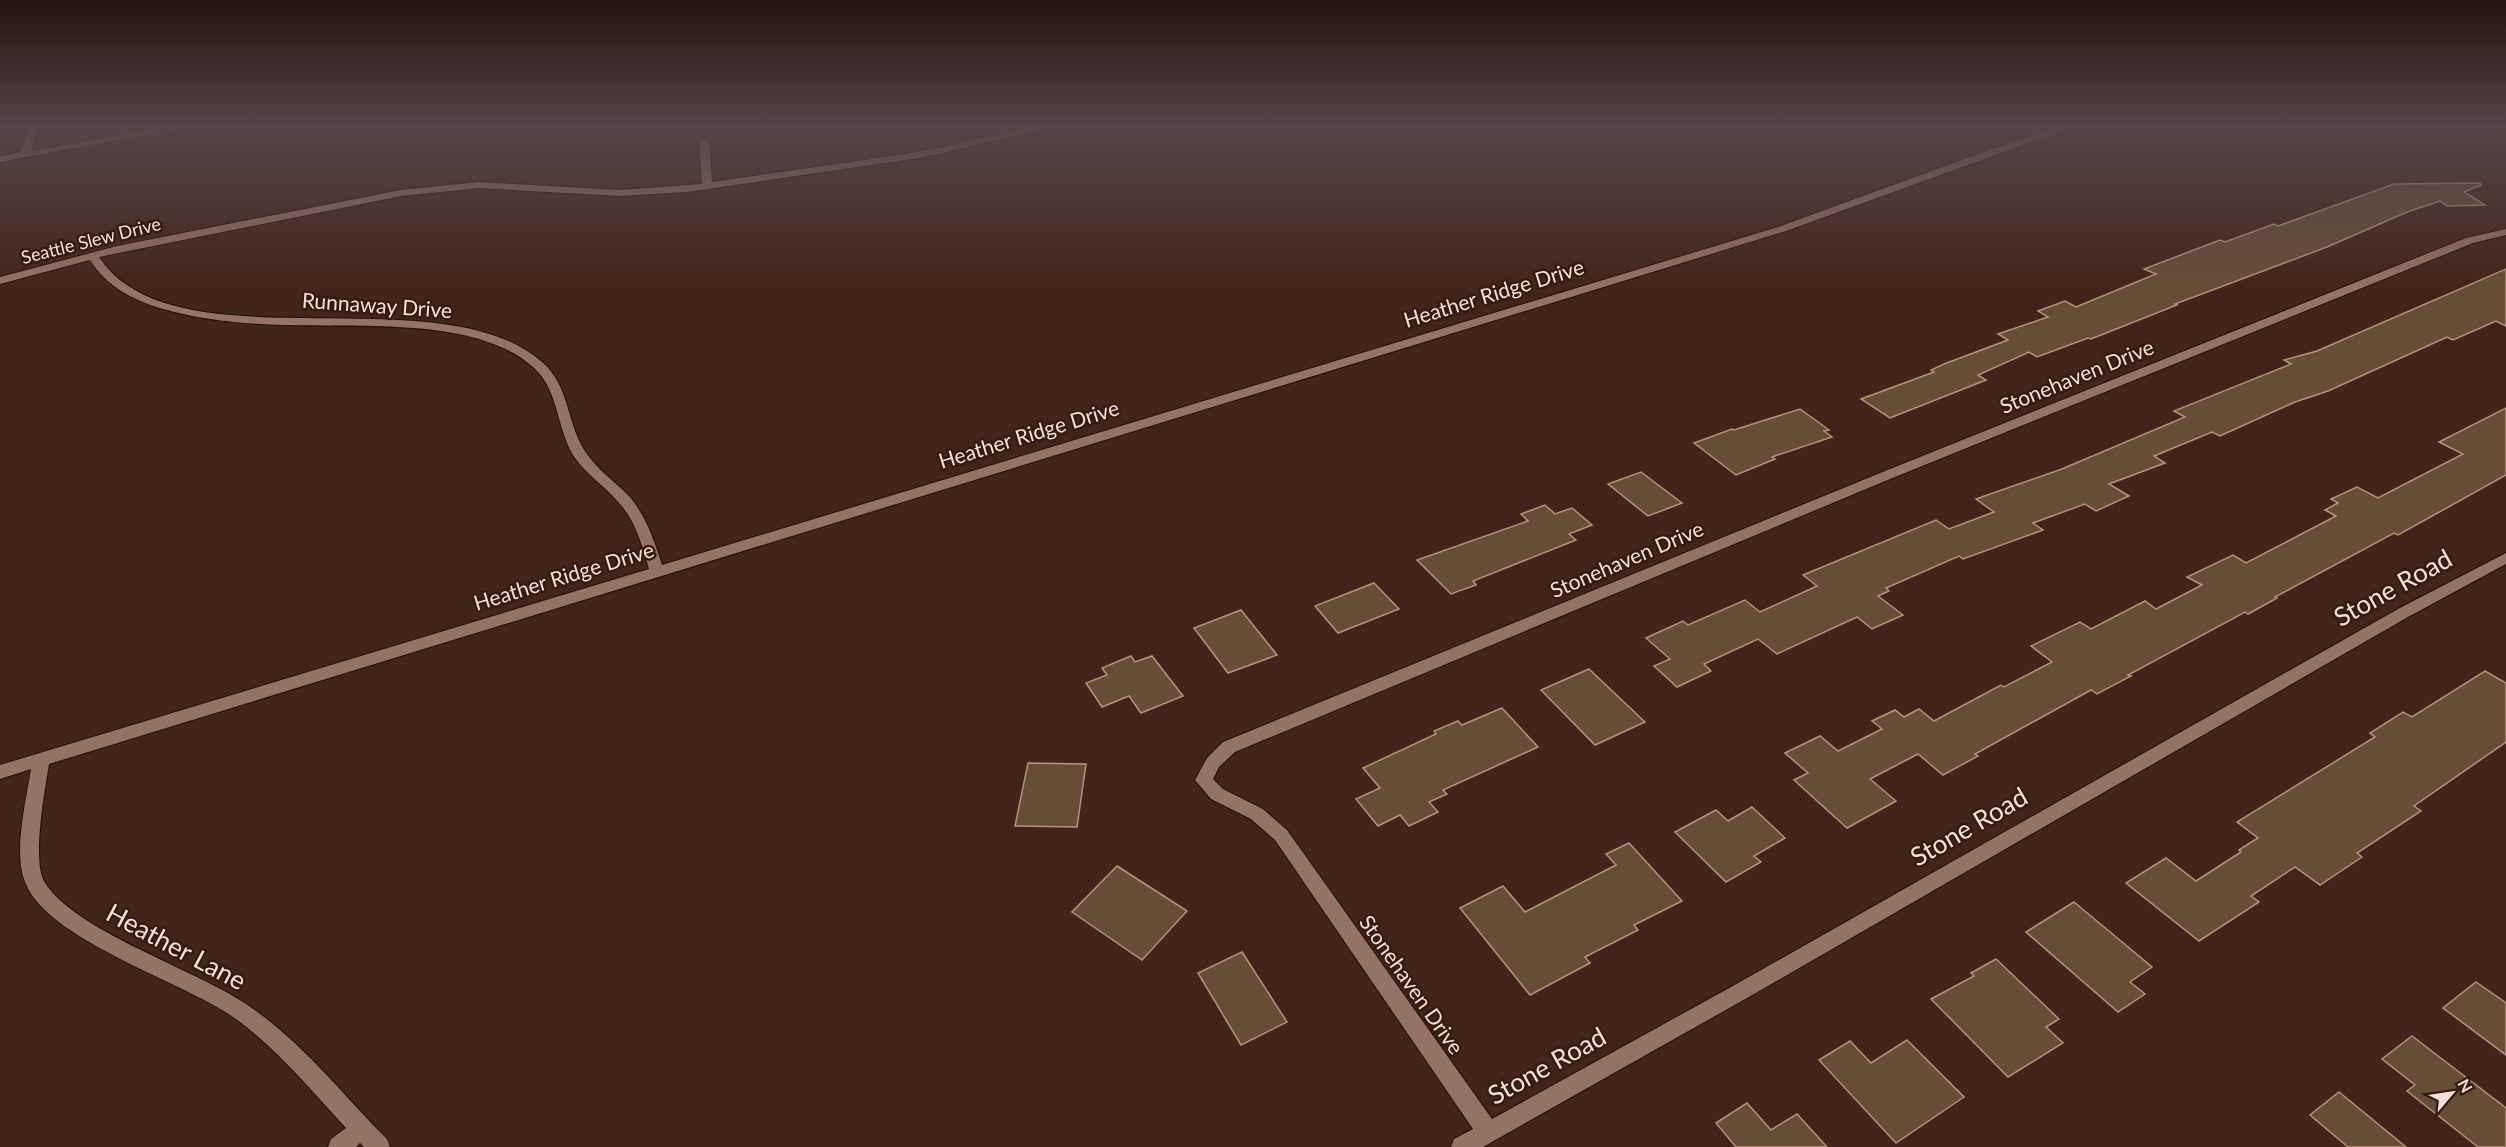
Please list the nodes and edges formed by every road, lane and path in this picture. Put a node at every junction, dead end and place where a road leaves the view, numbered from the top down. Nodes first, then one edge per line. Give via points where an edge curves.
1 (707, 182) edge
2 (738, 182) edge
3 (1912, 182) edge
4 (707, 186) junction
5 (2506, 232) edge
6 (92, 255) junction
7 (0, 281) edge
8 (2506, 558) edge
9 (657, 571) junction
10 (41, 760) junction
11 (0, 772) edge
12 (361, 1129) junction
13 (1488, 1132) junction
14 (339, 1147) edge
15 (378, 1147) edge
16 (1462, 1147) edge

1 - 4 street
2 - 4 street, Seattle Slew Drive
3 - 9 street, Heather Ridge Drive via 1782,229
4 - 6 street, Seattle Slew Drive via 620,193 509,185 423,189
5 - 13 street, Stonehaven Drive via 2470,240 1229,747 1213,763 1204,780 1217,794 1257,814 1281,835
6 - 7 street, Seattle Slew Drive
6 - 9 street, Runnaway Drive via 111,279 133,294 177,310 262,320 432,325 481,336 517,350 546,374 559,394 576,448 630,507
8 - 13 street, Stone Road
9 - 10 street, Heather Ridge Drive
10 - 11 street, Heather Ridge Drive
10 - 12 street, Heather Lane via 30,859 34,882 50,902 74,923 221,997 267,1030
12 - 14 street
12 - 15 street, Heather Lane
13 - 16 street, Stone Road

